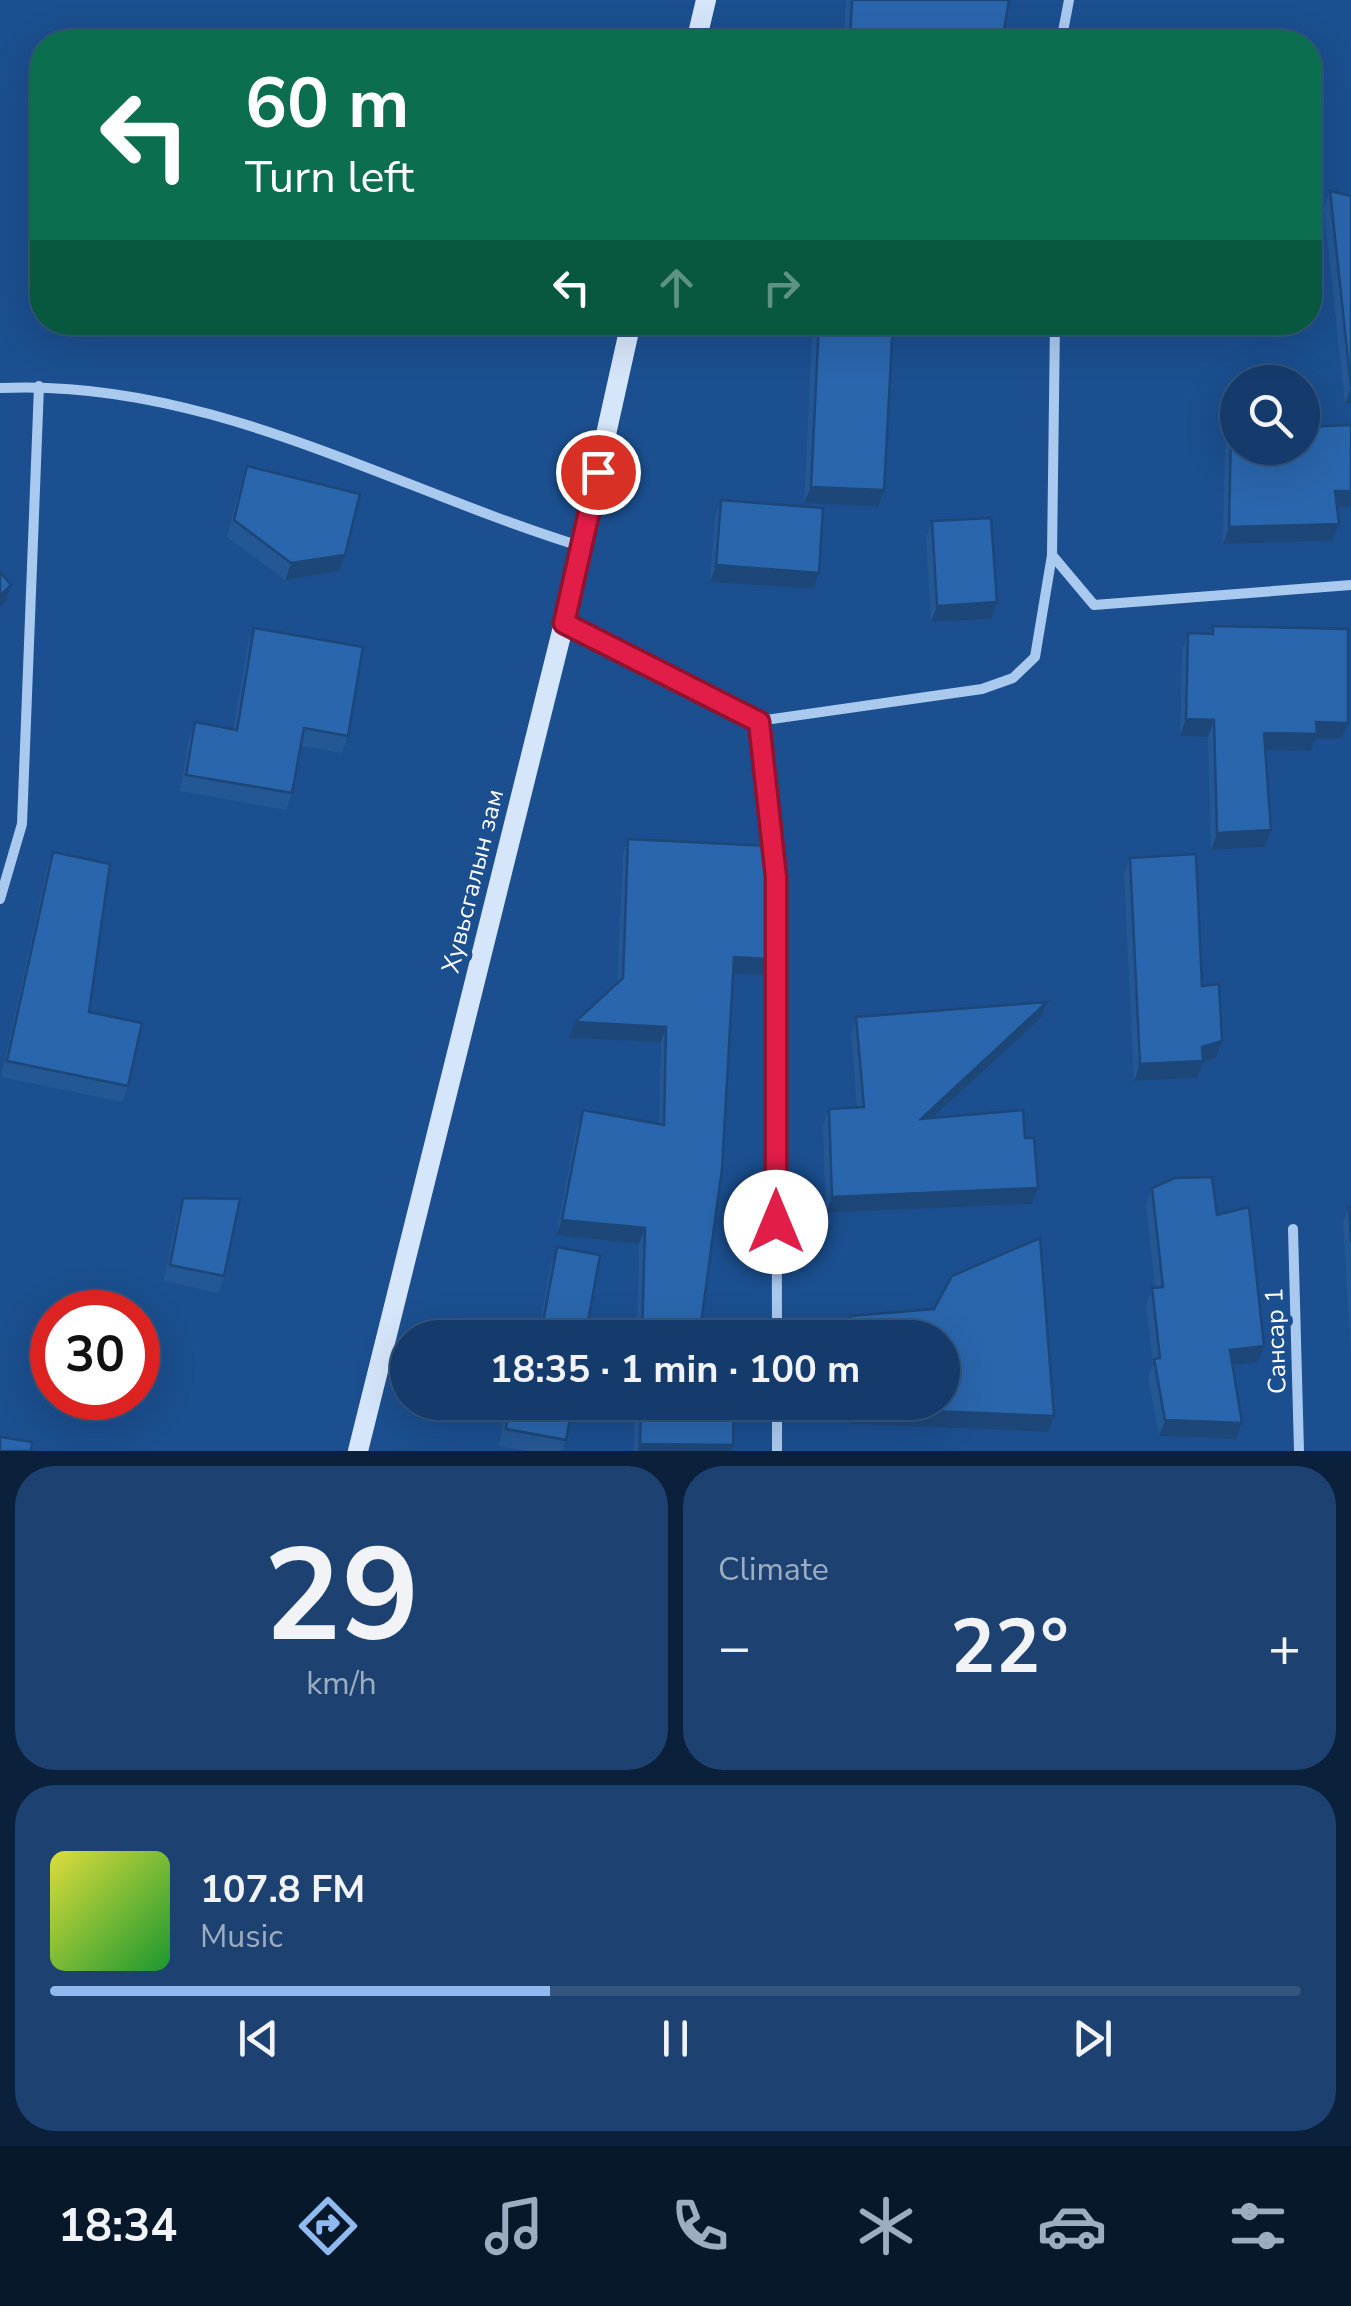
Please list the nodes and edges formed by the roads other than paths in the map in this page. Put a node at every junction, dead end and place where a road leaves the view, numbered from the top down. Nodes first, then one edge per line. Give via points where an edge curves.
1 (706, 0) edge
2 (1070, 0) edge
3 (699, 30) edge
4 (1064, 30) edge
5 (629, 335) edge
6 (1055, 335) edge
7 (39, 386) junction
8 (0, 388) edge
9 (580, 546) junction
10 (1052, 555) junction
11 (1351, 585) edge
12 (564, 623) junction
13 (759, 722) junction
14 (0, 899) edge
15 (1293, 1230) dead end
16 (776, 1320) edge
17 (776, 1420) edge
18 (358, 1451) edge
19 (777, 1451) edge
20 (1299, 1451) edge

1 - 3 main road
2 - 4 street
5 - 9 main road, Хувьсгалын зам
6 - 10 street
7 - 8 street
7 - 9 street via 203,409
7 - 14 street via 22,824
9 - 12 main road, Хувьсгалын зам
10 - 11 street via 1094,604
10 - 13 street via 1035,657 1013,678 982,689
12 - 13 street
12 - 18 main road, Хувьсгалын зам
13 - 16 street via 776,877
15 - 20 street, Сансар 1
17 - 19 street

